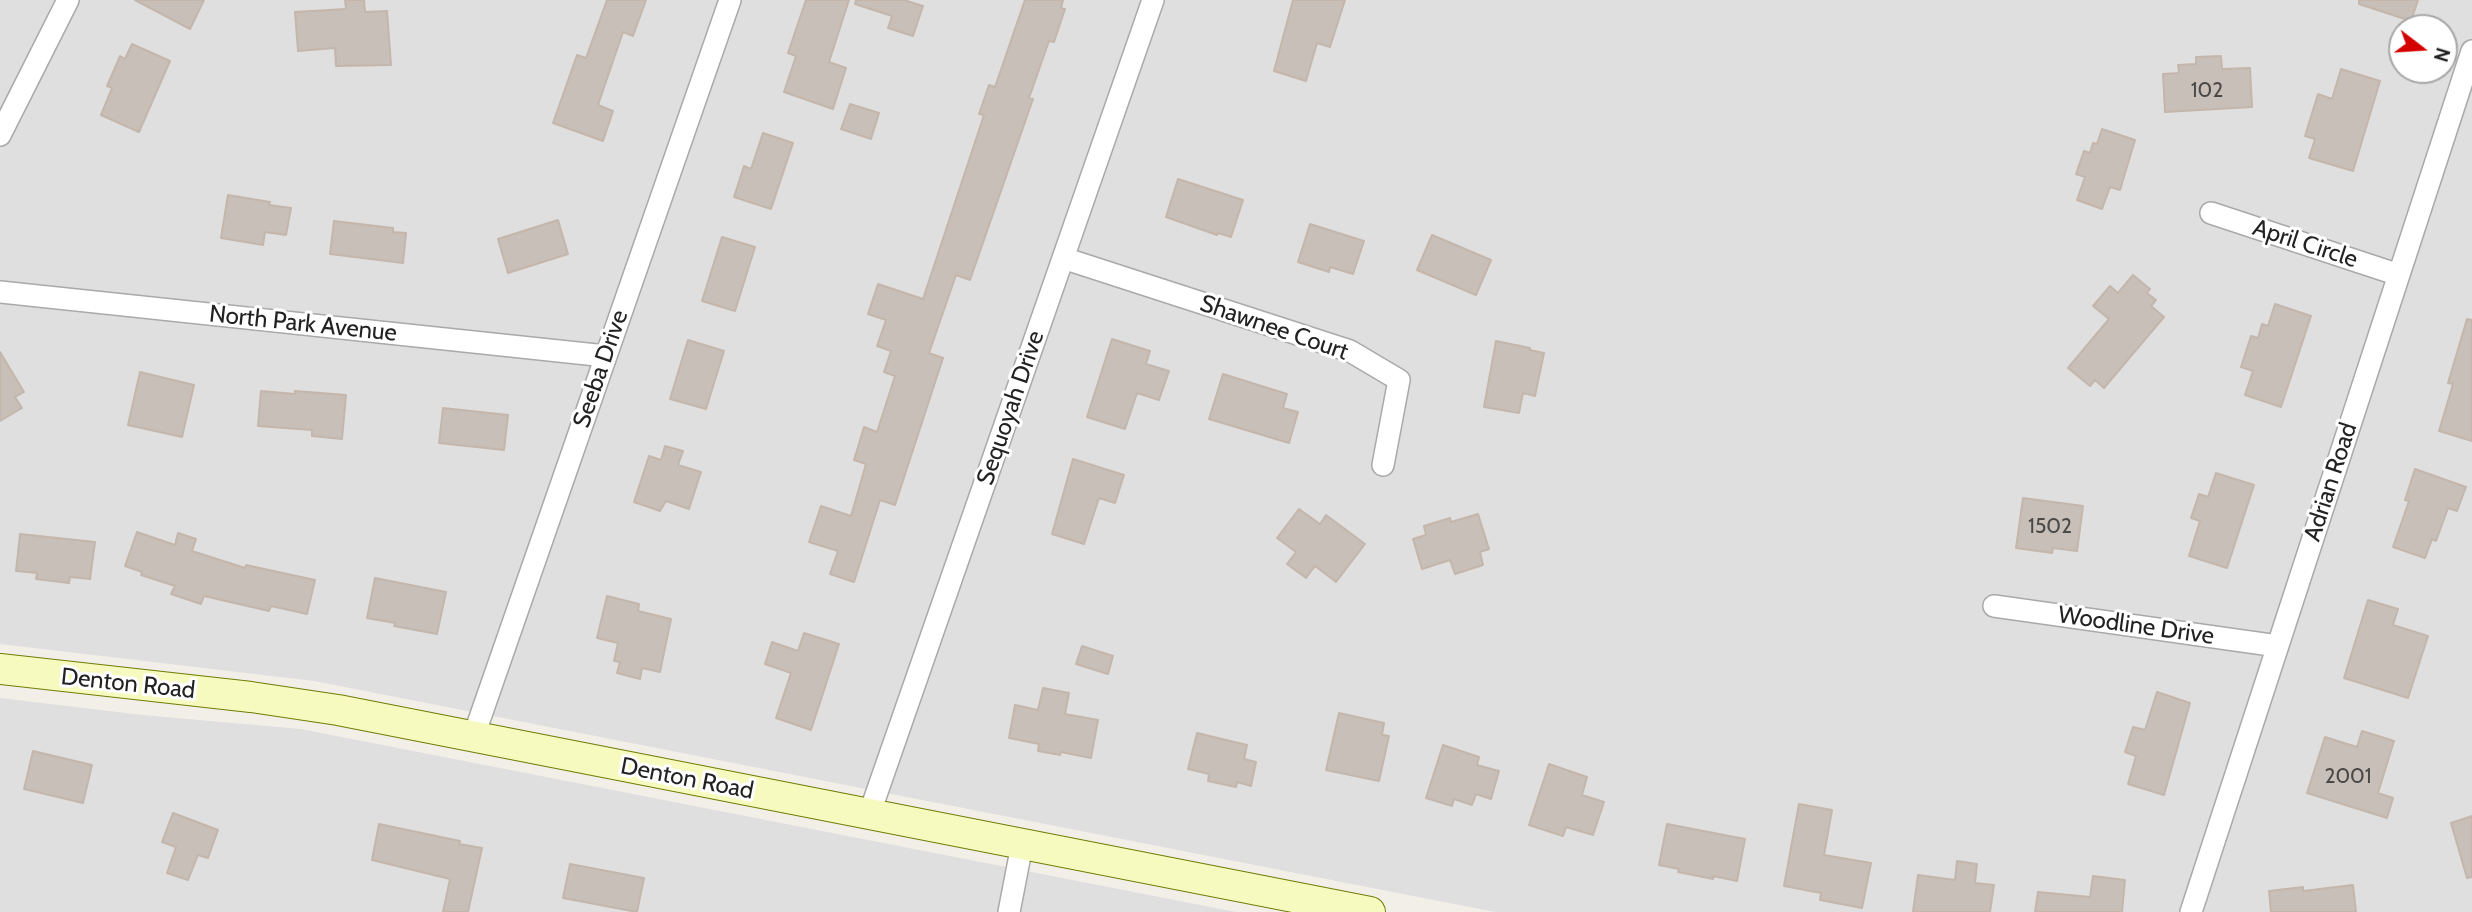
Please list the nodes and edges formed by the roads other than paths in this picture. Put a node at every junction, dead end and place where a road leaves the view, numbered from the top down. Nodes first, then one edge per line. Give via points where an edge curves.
1 (68, 0) edge
2 (730, 0) edge
3 (1153, 0) edge
4 (2472, 51) edge
5 (0, 135) edge
6 (2211, 213) dead end
7 (1063, 258) junction
8 (2399, 275) junction
9 (0, 292) edge
10 (606, 356) junction
11 (1383, 465) dead end
12 (1994, 606) dead end
13 (2278, 646) junction
14 (0, 669) edge
15 (473, 738) junction
16 (869, 815) junction
17 (1022, 845) junction
18 (1009, 912) edge
19 (1370, 912) edge
20 (2191, 912) edge

1 - 5 street
2 - 10 street, Seeba Drive
3 - 7 street, Sequoyah Drive
4 - 8 street, Adrian Road
6 - 8 street, April Circle
7 - 11 street, Shawnee Court via 1350,351 1399,380
7 - 16 street, Sequoyah Drive
8 - 13 street, Adrian Road
9 - 10 street, North Park Avenue
10 - 15 street, Seeba Drive
12 - 13 street, Woodline Drive
13 - 20 street, Adrian Road
14 - 15 street, Denton Road via 251,697
15 - 16 street, Denton Road
16 - 17 street, Denton Road
17 - 18 street
17 - 19 street, Denton Road

